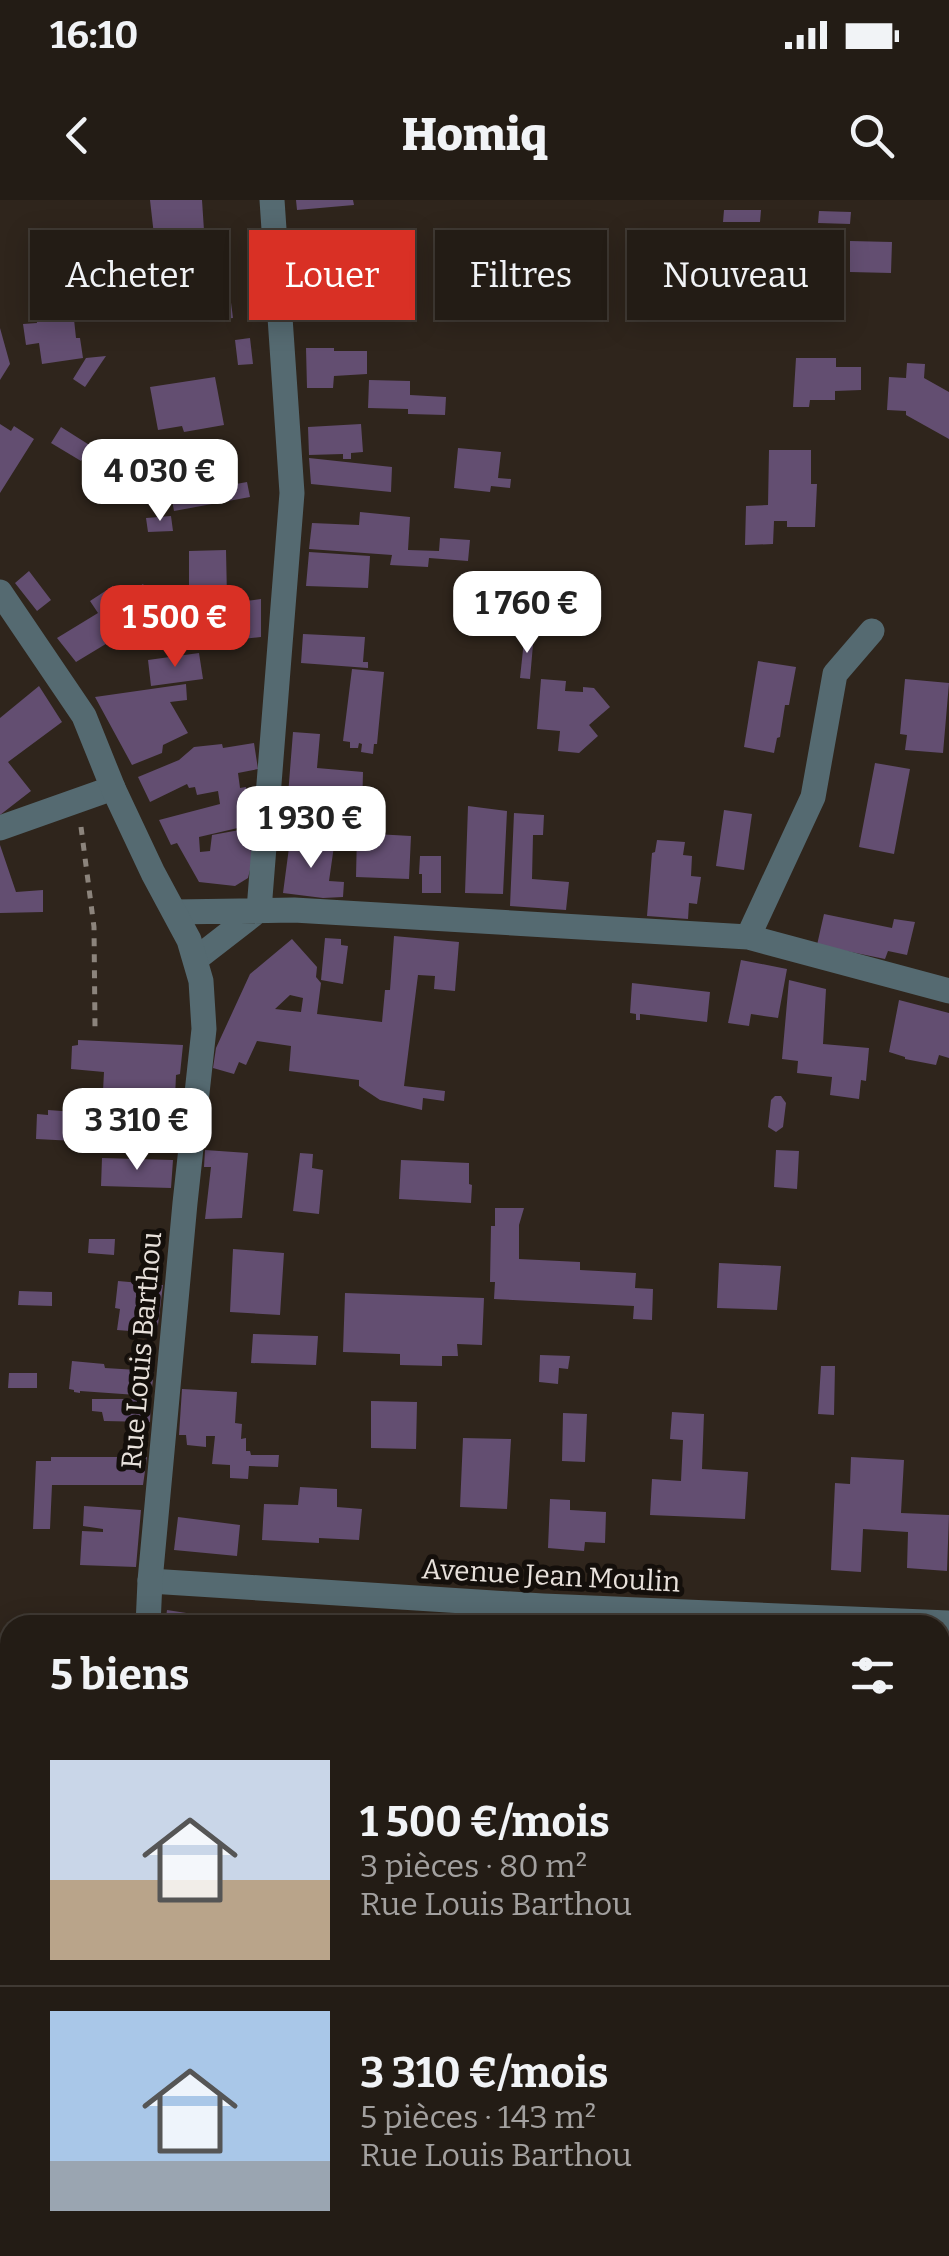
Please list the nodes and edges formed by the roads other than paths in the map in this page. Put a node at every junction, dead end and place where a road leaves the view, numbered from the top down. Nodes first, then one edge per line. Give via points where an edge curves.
1 (272, 200) edge
2 (0, 592) edge
3 (872, 631) dead end
4 (113, 788) junction
5 (0, 828) edge
6 (259, 910) junction
7 (176, 912) junction
8 (748, 937) junction
9 (196, 959) junction
10 (949, 991) edge
11 (150, 1581) junction
12 (148, 1615) edge
13 (712, 1615) edge

1 - 6 street via 292,493
2 - 4 street, Rue Louis Barthou via 84,716
3 - 8 street via 835,674 813,797
4 - 5 street
4 - 7 street, Rue Louis Barthou
6 - 7 street
6 - 8 street
6 - 9 street
7 - 9 street, Rue Louis Barthou
8 - 10 street
9 - 11 street, Rue Louis Barthou via 204,1028
11 - 12 street, Rue Louis Barthou
11 - 13 street, Avenue Jean Moulin

